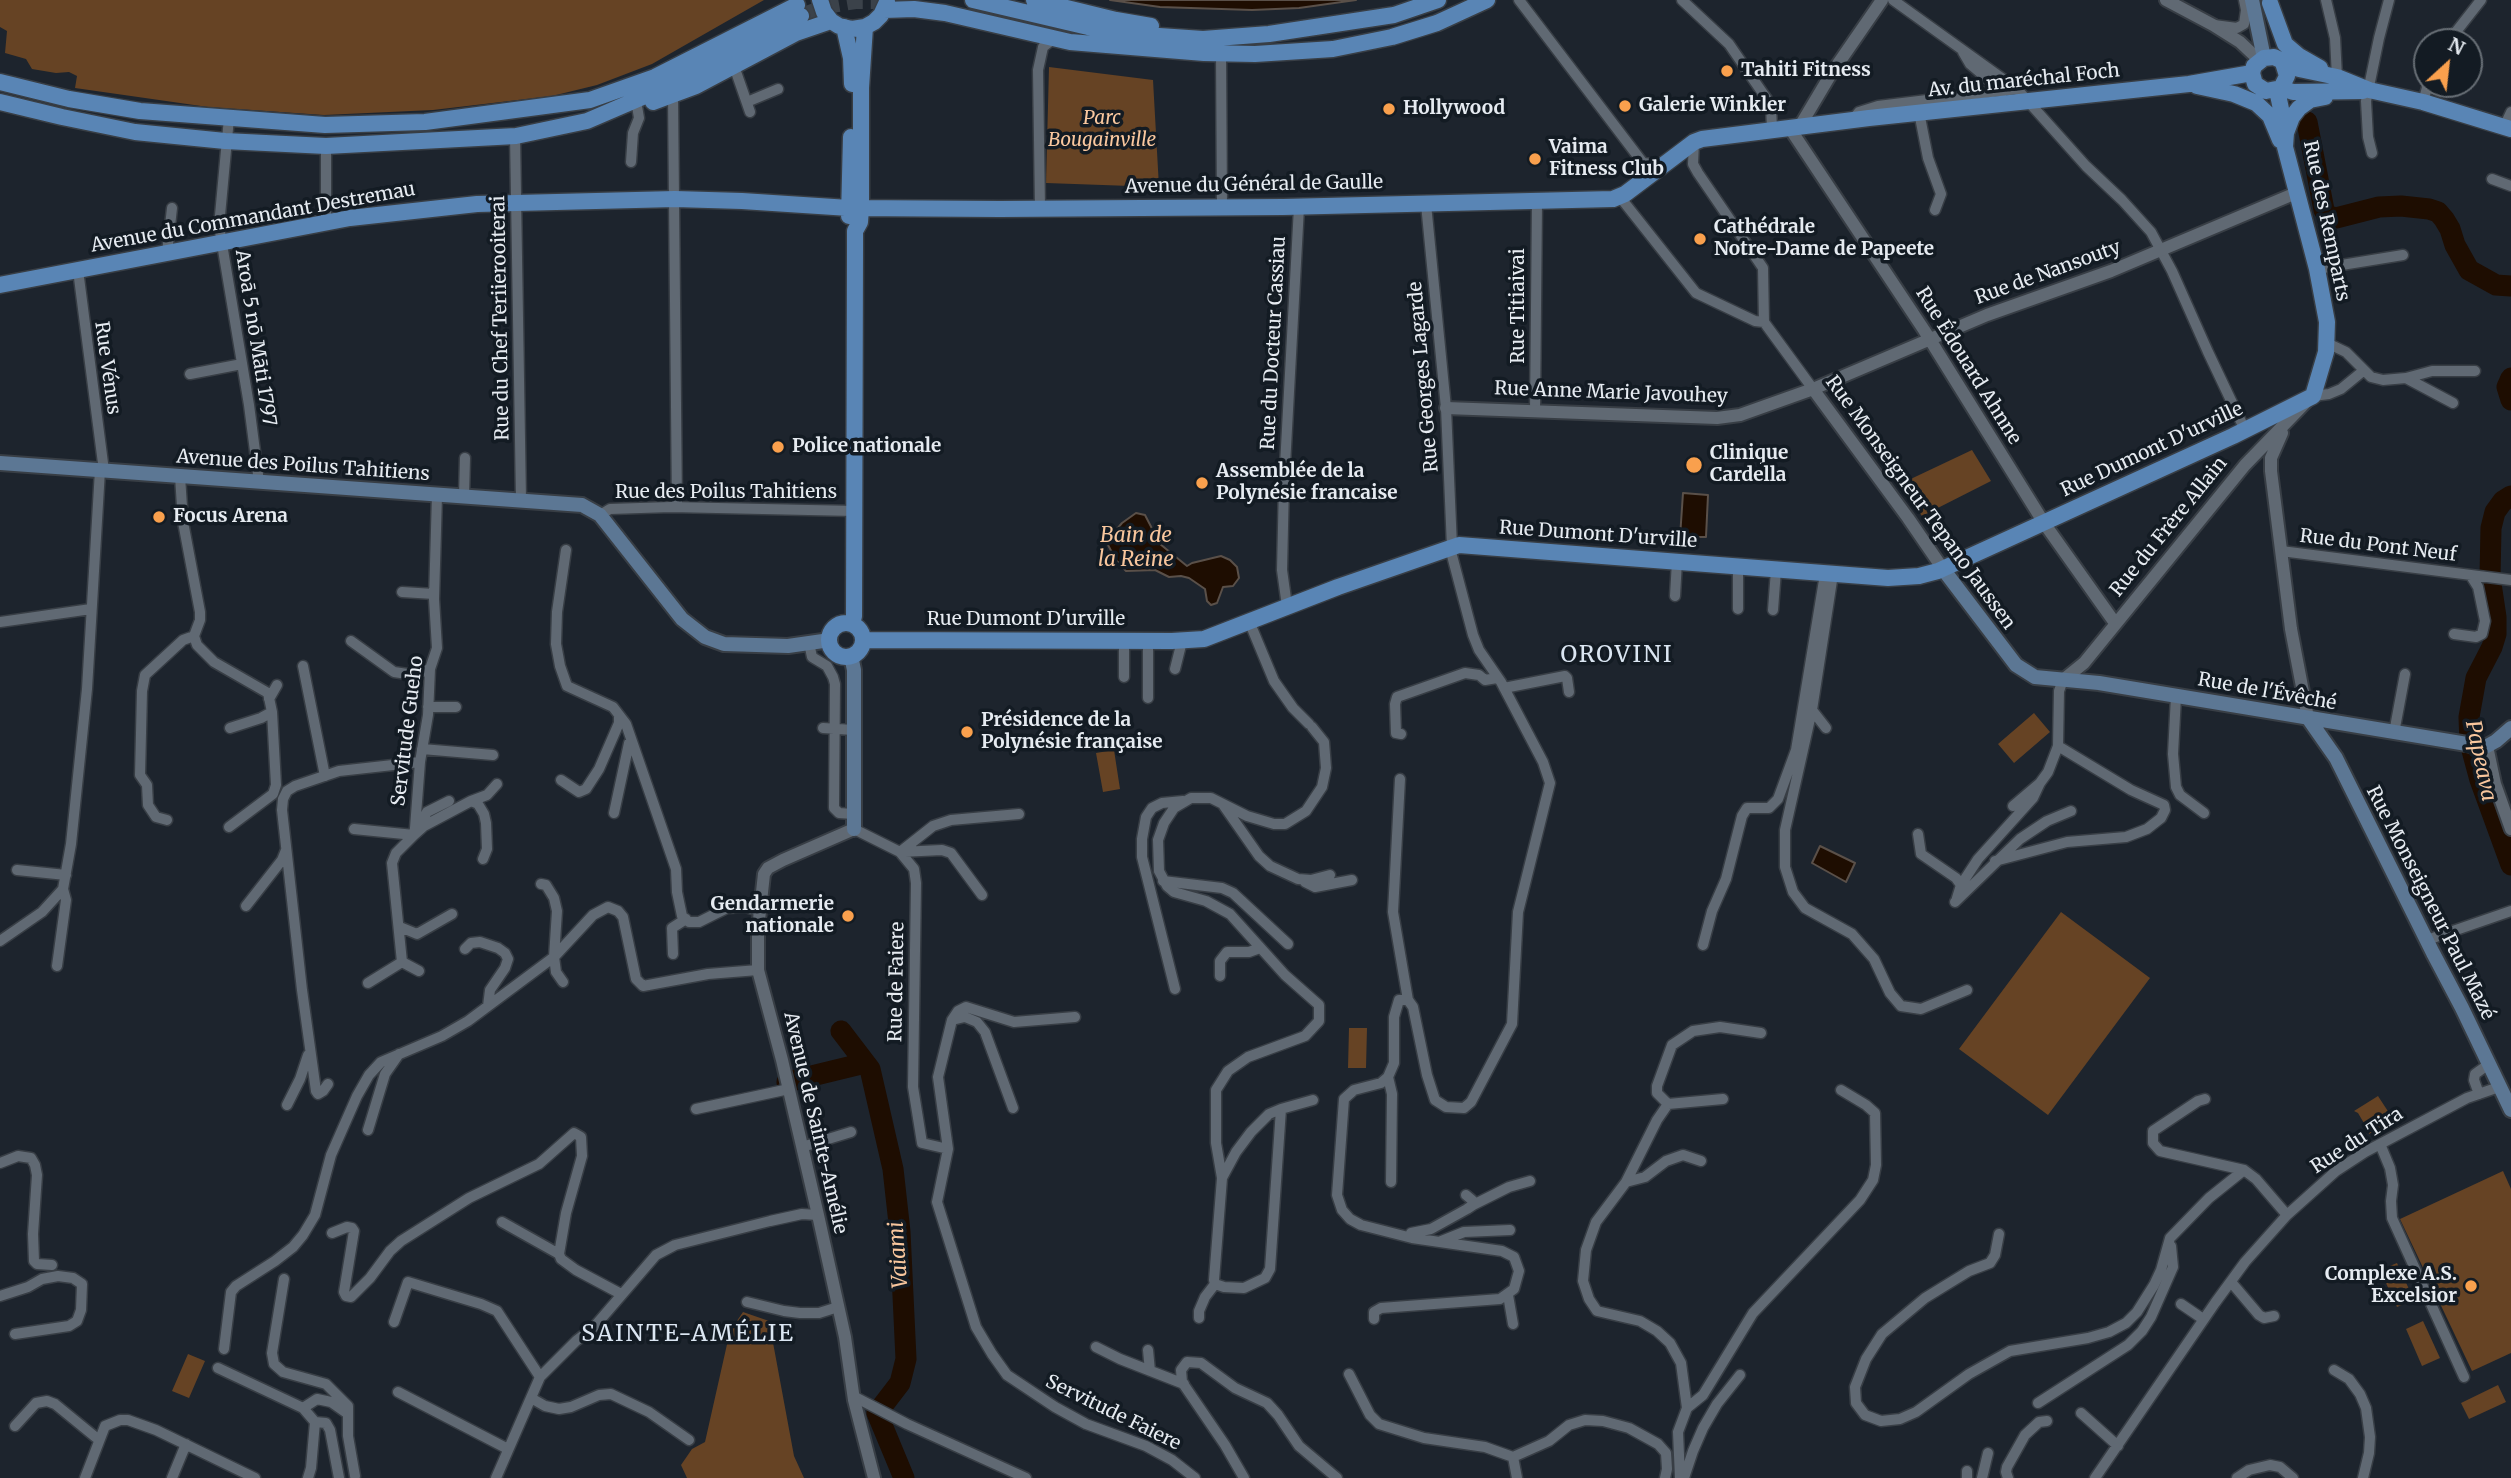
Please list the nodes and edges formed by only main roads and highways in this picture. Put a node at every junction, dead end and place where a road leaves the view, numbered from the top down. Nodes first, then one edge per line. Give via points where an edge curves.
1 (820, 0) edge
2 (973, 0) edge
3 (1034, 0) edge
4 (1438, 0) edge
5 (1487, 0) edge
6 (2252, 0) edge
7 (907, 1) edge
8 (2270, 2) edge
9 (886, 5) edge
10 (794, 7) edge
11 (837, 24) junction
12 (866, 27) junction
13 (1269, 34) junction
14 (1155, 49) junction
15 (2267, 62) junction
16 (2337, 77) junction
17 (0, 82) edge
18 (2189, 84) junction
19 (2279, 89) junction
20 (2369, 90) junction
21 (2351, 91) junction
22 (0, 102) edge
23 (587, 121) junction
24 (2509, 123) edge
25 (2286, 133) junction
26 (2290, 165) junction
27 (1620, 197) joint
28 (855, 209) junction
29 (0, 285) edge
30 (2310, 398) joint
31 (0, 463) edge
32 (1943, 569) junction
33 (852, 624) junction
34 (830, 640) junction
35 (863, 640) junction
36 (850, 656) junction
37 (2063, 680) joint
38 (2308, 718) junction
39 (2511, 727) edge
40 (853, 822) road end
41 (2511, 1111) edge

1 - 11 main road via 824,12
2 - 13 main road via 1130,34 1203,39
3 - 13 main road via 1148,26
4 - 13 main road via 1394,15
5 - 14 main road via 1437,23 1360,44 1282,53
6 - 15 main road
7 - 14 main road via 957,6
8 - 15 main road
8 - 16 main road via 2290,50
9 - 12 main road
9 - 14 main road via 942,12 1053,39
10 - 17 main road via 650,69 540,108 425,122 325,125 141,111
10 - 23 main road via 673,84
11 - 12 main road
11 - 23 main road via 796,33 673,96
11 - 28 main road via 852,58
12 - 28 main road
15 - 16 main road
15 - 18 main road, Av. du maréchal Foch
15 - 19 main road, Rue des Remparts via 2287,76
15 - 19 main road via 2255,84
16 - 20 main road
18 - 26 main road via 2246,97 2263,108
18 - 27 main road, Av. du maréchal Foch via 1694,142 1652,168
19 - 21 main road
19 - 25 main road, Rue des Remparts
20 - 21 main road
20 - 24 main road
21 - 25 main road via 2310,100 2292,117
22 - 23 main road via 135,132 326,146 515,136
25 - 26 main road, Rue des Remparts
26 - 30 main road, Rue des Remparts via 2327,322 2327,343
27 - 28 main road, Avenue du Général de Gaulle via 1299,207
28 - 29 main road, Avenue du Commandant Destremau via 675,200 439,207 326,222
28 - 33 main road via 849,222 855,230
30 - 32 main road, Rue Dumont D'urville
31 - 34 main road, Avenue des Poilus Tahitiens via 582,505 600,515 682,619 700,634 724,644 788,646
32 - 35 main road, Rue Dumont D'urville via 1899,578 1453,547 1204,639
32 - 37 main road, Rue Monseigneur Tepano Jaussen via 2016,665 2035,677
33 - 34 main road via 835,628
33 - 35 main road
34 - 36 main road via 836,653
35 - 36 main road via 860,650
36 - 40 main road via 854,670
37 - 38 main road, Rue de l'Évêché
38 - 39 main road, Rue de l'Évêché via 2483,746
38 - 41 main road, Rue Monseigneur Paul Mazé via 2330,747

